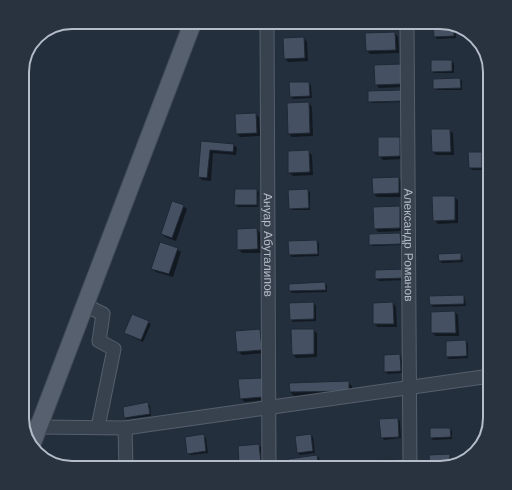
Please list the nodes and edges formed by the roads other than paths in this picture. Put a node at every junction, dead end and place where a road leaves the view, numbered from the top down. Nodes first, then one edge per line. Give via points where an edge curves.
1 (190, 29) edge
2 (267, 29) edge
3 (407, 29) edge
4 (85, 305) junction
5 (483, 377) edge
6 (410, 387) junction
7 (269, 406) junction
8 (38, 427) junction
9 (98, 428) junction
10 (125, 428) junction
11 (34, 438) edge
12 (126, 461) edge
13 (269, 461) edge
14 (410, 461) edge

1 - 4 main road
2 - 7 street, Ануар Абуталипов
3 - 6 street, Александр Романов
4 - 8 main road
4 - 9 street via 103,314 99,341 114,349
5 - 6 street
6 - 7 street
6 - 14 street, Александр Романов
7 - 10 street
7 - 13 street, Ануар Абуталипов
8 - 9 street
8 - 11 main road
9 - 10 street
10 - 12 street

